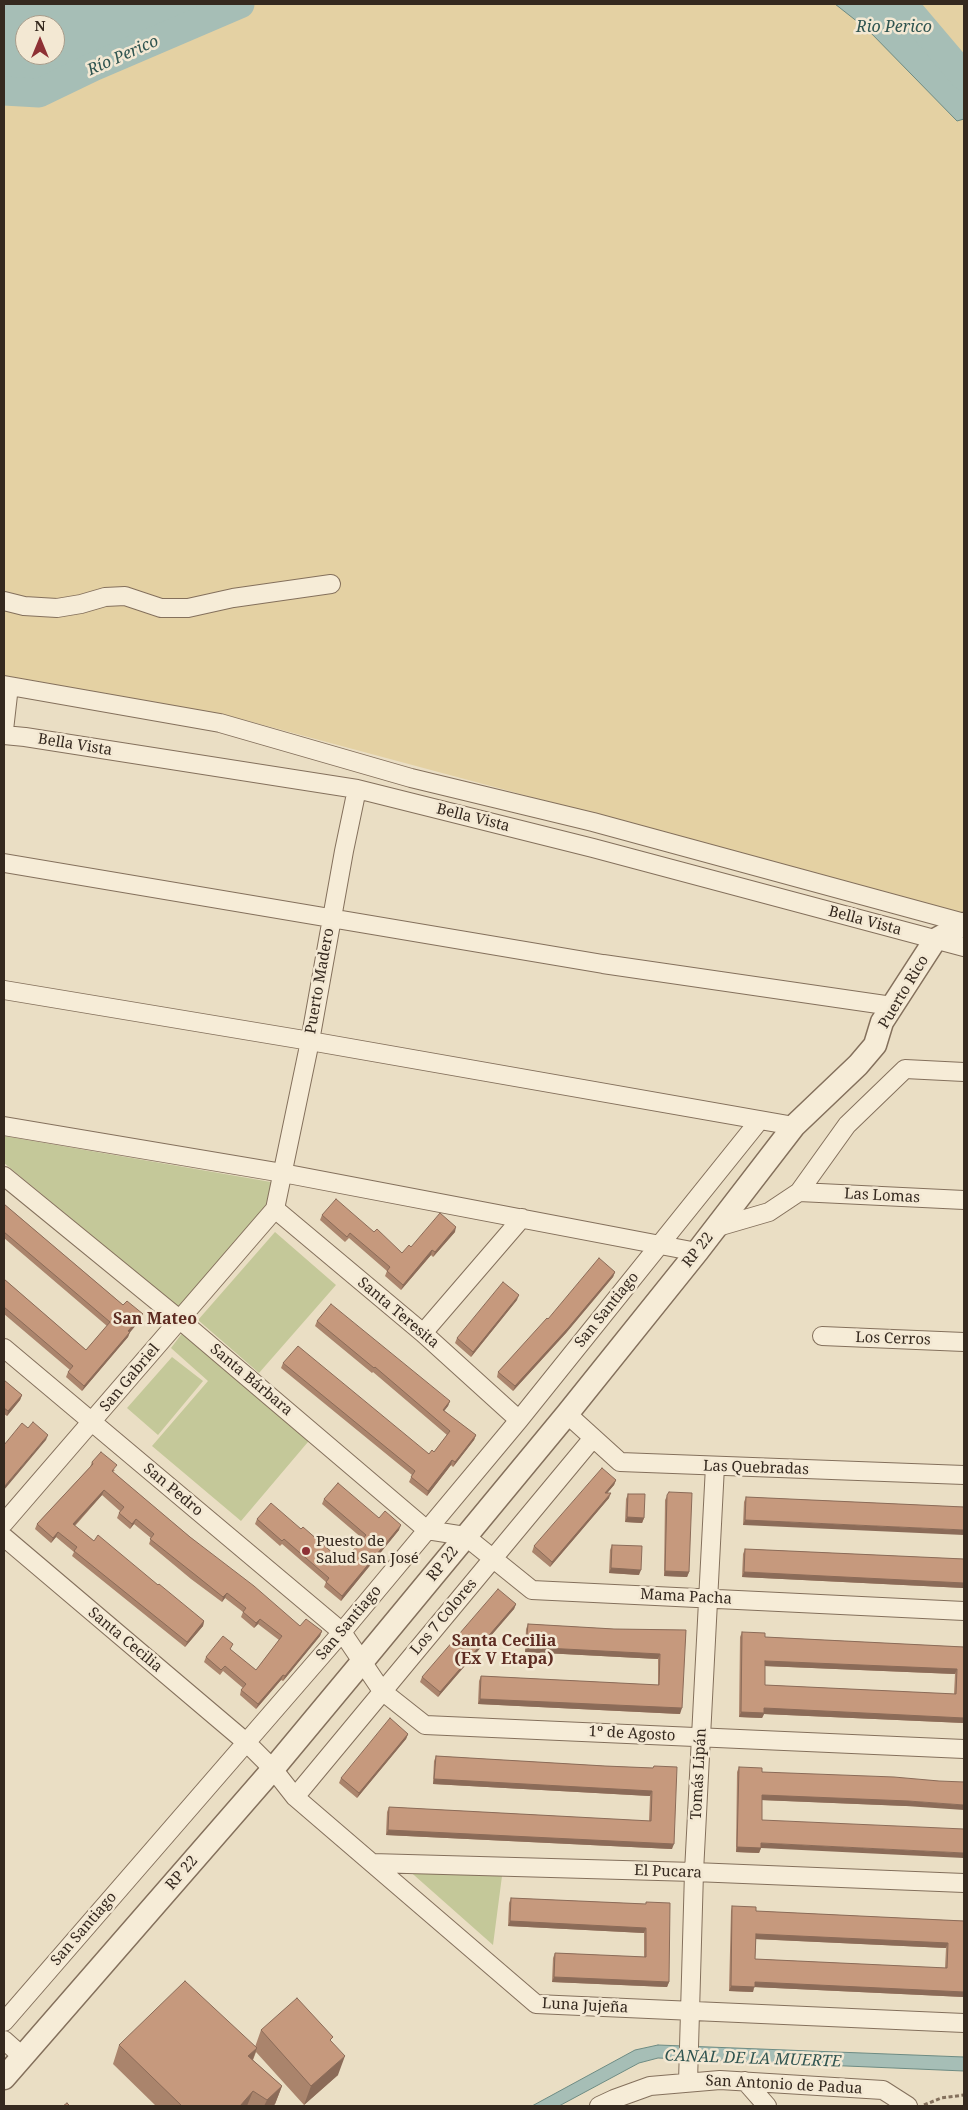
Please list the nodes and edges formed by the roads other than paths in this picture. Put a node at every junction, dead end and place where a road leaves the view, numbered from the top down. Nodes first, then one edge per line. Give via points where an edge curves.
1 (331, 584) dead end
2 (4, 601) edge
3 (6, 686) edge
4 (4, 730) edge
5 (4, 735) edge
6 (357, 789) junction
7 (4, 863) edge
8 (331, 919) junction
9 (964, 923) edge
10 (935, 940) junction
11 (964, 947) edge
12 (4, 990) edge
13 (892, 1006) junction
14 (310, 1041) junction
15 (875, 1045) joint
16 (964, 1072) edge
17 (758, 1121) junction
18 (4, 1126) edge
19 (794, 1126) junction
20 (283, 1173) junction
21 (4, 1176) edge
22 (799, 1192) junction
23 (964, 1200) edge
24 (275, 1209) junction
25 (522, 1218) junction
26 (721, 1226) dead end
27 (659, 1245) junction
28 (697, 1252) junction
29 (179, 1319) junction
30 (423, 1333) junction
31 (822, 1336) dead end
32 (964, 1342) edge
33 (4, 1348) edge
34 (567, 1414) junction
35 (519, 1420) junction
36 (92, 1422) junction
37 (593, 1438) junction
38 (714, 1466) junction
39 (964, 1475) edge
40 (4, 1523) edge
41 (427, 1530) junction
42 (465, 1536) junction
43 (4, 1537) edge
44 (493, 1558) junction
45 (708, 1598) junction
46 (964, 1611) edge
47 (342, 1632) junction
48 (362, 1662) junction
49 (382, 1691) junction
50 (700, 1737) junction
51 (247, 1743) junction
52 (964, 1749) edge
53 (273, 1769) junction
54 (295, 1797) junction
55 (372, 1863) junction
56 (694, 1872) junction
57 (964, 1883) edge
58 (690, 2011) junction
59 (4, 2022) edge
60 (964, 2023) edge
61 (4, 2040) edge
62 (22, 2056) junction
63 (688, 2074) junction
64 (4, 2078) edge
65 (746, 2081) junction
66 (599, 2106) edge
67 (768, 2106) edge
68 (908, 2106) edge

1 - 2 street via 188,608 161,608 125,596 57,608
3 - 4 street
3 - 9 street via 220,722 411,778 593,822
5 - 6 street, Bella Vista
6 - 8 street, Puerto Madero
6 - 10 street, Bella Vista via 593,848
7 - 8 street
8 - 13 street via 604,964
8 - 14 street, Puerto Madero
9 - 10 street
10 - 11 street, Bella Vista
10 - 13 street, Puerto Rico
12 - 14 street
13 - 15 street, Puerto Rico via 882,1022
14 - 17 street
14 - 20 street, Puerto Madero
15 - 19 street, RP 22
16 - 22 street via 905,1069 847,1125
17 - 19 street
17 - 27 street, San Santiago
18 - 20 street
19 - 28 street, RP 22
20 - 24 street, Puerto Madero
20 - 25 street
21 - 29 street, Santa Bárbara
22 - 23 street, Las Lomas
22 - 26 street via 769,1212
24 - 29 street, San Gabriel
24 - 30 street, Santa Teresita
25 - 27 street
25 - 30 street
27 - 28 street
27 - 35 street, San Santiago
28 - 34 street, RP 22
29 - 36 street, San Gabriel
29 - 41 street, Santa Bárbara
30 - 35 street, Santa Teresita
31 - 32 street, Los Cerros
33 - 36 street, San Pedro
34 - 37 street, Las Quebradas
34 - 42 street, RP 22
35 - 41 street, San Santiago
36 - 40 street, San Gabriel
36 - 47 street, San Pedro
37 - 38 street, Las Quebradas via 620,1462
37 - 44 street, Los 7 Colores
38 - 39 street, Las Quebradas
38 - 45 street, Tomás Lipán
41 - 42 street, Mama Pacha
41 - 47 street, San Santiago
42 - 44 street, Mama Pacha
42 - 48 street, RP 22
43 - 51 street, Santa Cecilia
44 - 45 street, Mama Pacha via 532,1590
44 - 49 street, Los 7 Colores
45 - 46 street, Mama Pacha
45 - 50 street, Tomás Lipán
47 - 48 street, 1º de Agosto
47 - 51 street, San Santiago
48 - 49 street, 1º de Agosto
48 - 53 street, RP 22
49 - 50 street, 1º de Agosto via 425,1725
49 - 54 street, Los 7 Colores
50 - 52 street, 1º de Agosto
50 - 56 street, Tomás Lipán
51 - 53 street, Luna Jujeña
51 - 59 street, San Santiago
53 - 54 street, Luna Jujeña
53 - 62 street, RP 22
54 - 55 street, Luna Jujeña
55 - 56 street, El Pucara
55 - 58 street, Luna Jujeña via 536,2004
56 - 57 street, El Pucara
56 - 58 street, Tomás Lipán
58 - 60 street, Luna Jujeña
58 - 63 street, Tomás Lipán
61 - 62 street
62 - 64 street, RP 22
63 - 65 street, San Antonio de Padua
63 - 66 street, San Antonio de Padua
65 - 67 street
65 - 68 street, San Antonio de Padua via 883,2090

